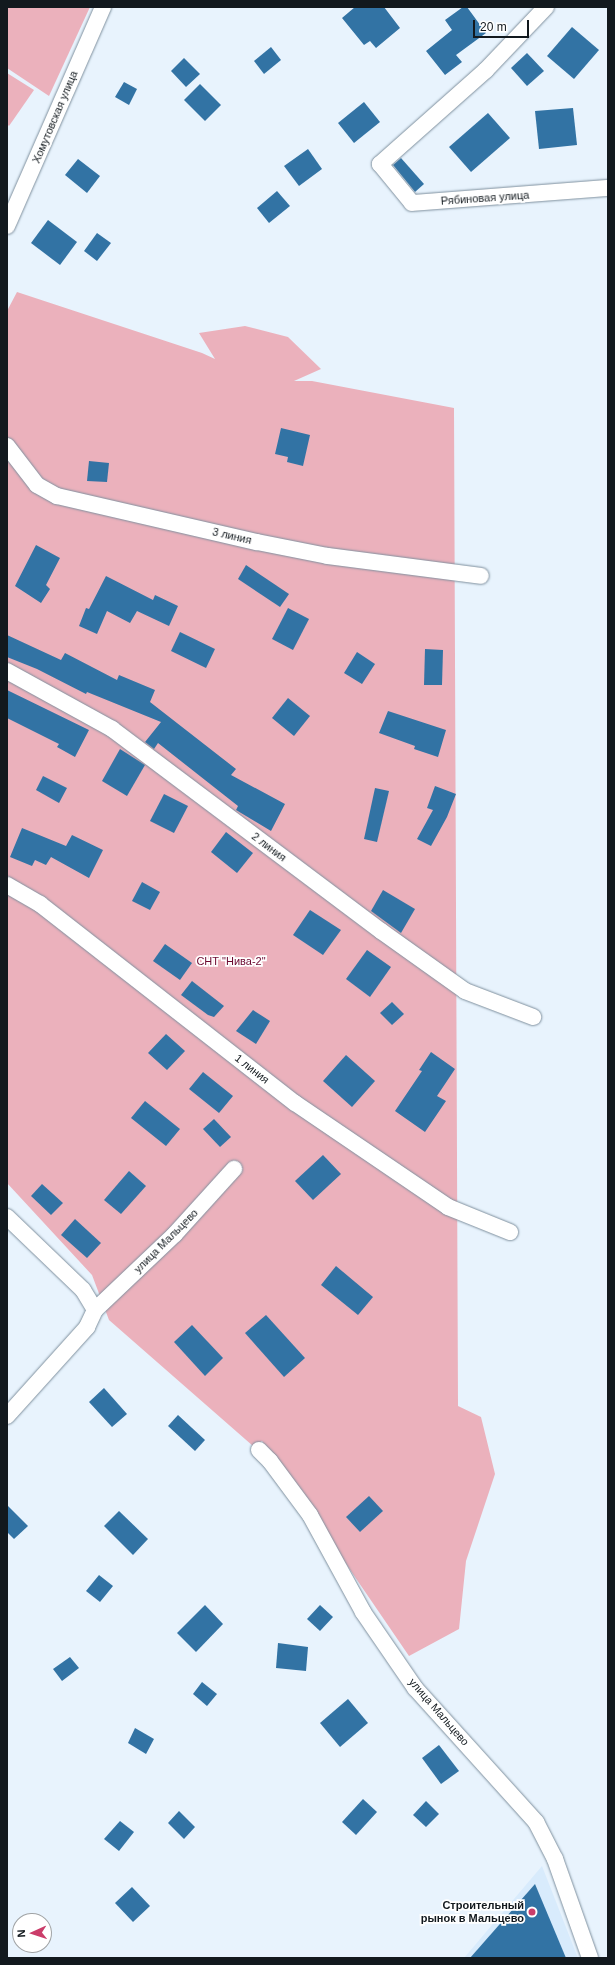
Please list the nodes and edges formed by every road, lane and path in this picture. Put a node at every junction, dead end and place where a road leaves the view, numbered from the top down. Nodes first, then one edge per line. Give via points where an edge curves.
1 (103, 7) edge
2 (546, 7) edge
3 (608, 188) edge
4 (7, 226) edge
5 (7, 446) edge
6 (481, 576) dead end
7 (7, 671) edge
8 (7, 885) edge
9 (533, 1017) dead end
10 (234, 1169) dead end
11 (7, 1217) edge
12 (510, 1232) dead end
13 (95, 1310) junction
14 (7, 1416) edge
15 (259, 1450) dead end
16 (590, 1958) edge

1 - 4 street, Хомутовская улица
2 - 3 street, Рябиновая улица via 486,70 380,164 412,203
5 - 6 street, 3 линия via 37,485 57,496 328,556
7 - 9 street, 2 линия via 112,729 465,991
8 - 12 street, 1 линия via 40,904 295,1103 448,1207
10 - 13 street, улица Мальцево via 175,1234
11 - 13 street via 83,1290
13 - 14 street, улица Мальцево via 86,1327
15 - 16 street, улица Мальцево via 310,1515 363,1612 415,1688 536,1822 555,1859

